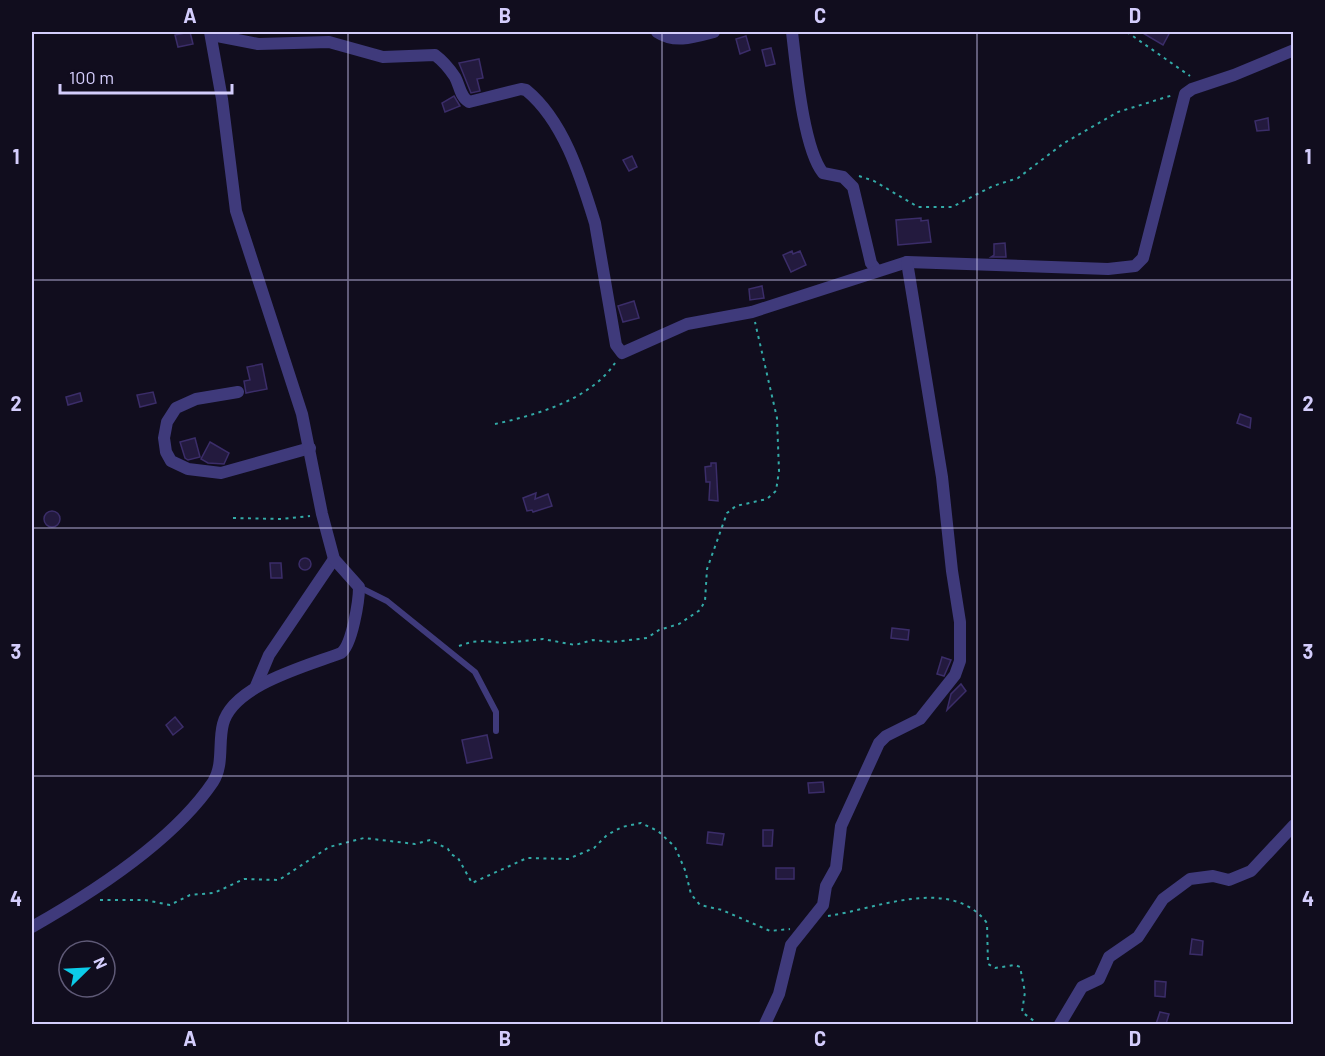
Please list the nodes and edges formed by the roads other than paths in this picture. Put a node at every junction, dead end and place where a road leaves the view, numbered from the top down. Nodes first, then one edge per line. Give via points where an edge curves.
1 (657, 32) edge
2 (714, 32) edge
3 (792, 32) edge
4 (211, 33) edge
5 (1293, 50) edge
6 (907, 262) junction
7 (878, 271) junction
8 (237, 392) dead end
9 (310, 448) junction
10 (334, 559) junction
11 (359, 586) junction
12 (256, 686) junction
13 (496, 731) dead end
14 (1293, 825) edge
15 (32, 927) edge
16 (765, 1024) edge
17 (1060, 1024) edge

1 - 2 street via 672,38 690,38
3 - 7 street via 800,99 816,159 823,173 843,177 853,187 871,262
4 - 7 street via 258,44 329,42 383,57 435,55 447,65 469,102 526,90 554,120 589,204 616,345 622,353 687,324 752,312
4 - 9 street via 236,211 288,367
5 - 6 street via 1185,94 1143,258 1136,266 1108,269
6 - 7 street
6 - 16 street via 942,477 960,622 960,661 955,675 920,719 879,743 841,826 836,868 826,886 823,905 791,945 779,994
8 - 9 street via 196,399 176,408 167,422 164,438 171,461 188,469 221,473
9 - 10 street
10 - 11 street
10 - 12 street via 269,655
11 - 12 street via 352,630 344,650
11 - 13 lane via 387,601 475,672 496,712
12 - 15 street via 225,716 215,780 187,815 152,848
14 - 17 street via 1251,871 1229,880 1213,876 1193,878 1163,898 1138,937 1109,957 1100,978 1078,992

